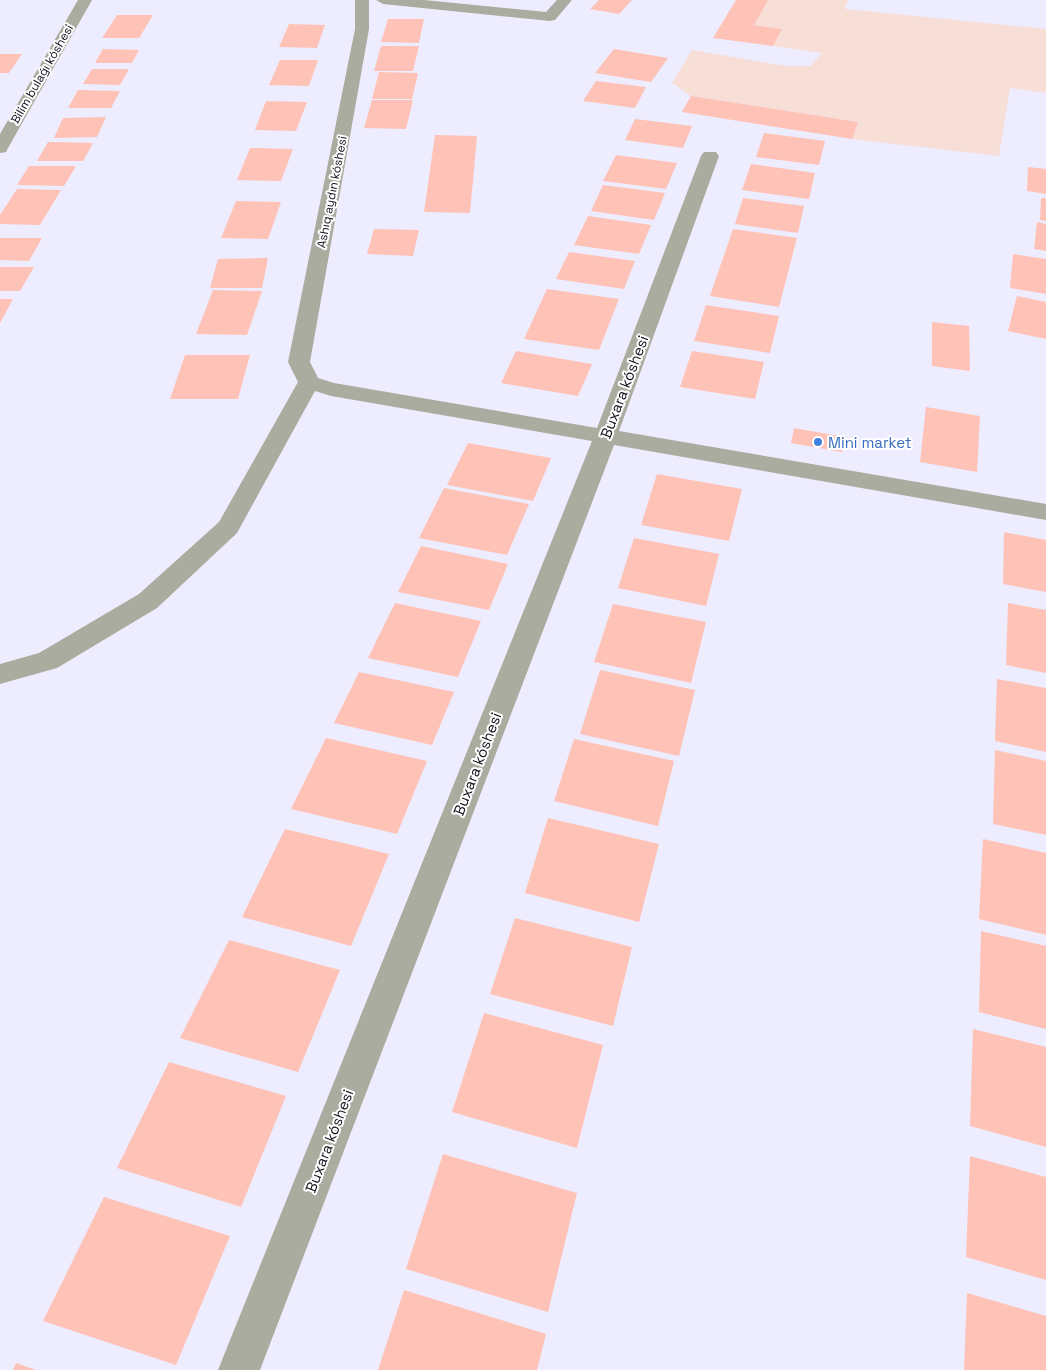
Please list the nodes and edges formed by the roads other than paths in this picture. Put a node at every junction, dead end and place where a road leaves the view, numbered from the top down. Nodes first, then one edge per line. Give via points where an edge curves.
1 (85, 0) edge
2 (362, 0) edge
3 (384, 0) edge
4 (565, 0) edge
5 (0, 148) edge
6 (710, 156) dead end
7 (308, 382) junction
8 (606, 435) junction
9 (1046, 512) edge
10 (0, 674) edge
11 (238, 1370) edge

1 - 5 street, Bilim bulaǵı kóshesi
2 - 7 street, Ashıq aydın kóshesi via 362,29 300,362
3 - 4 street via 550,17
6 - 8 street, Buxara kóshesi
7 - 8 street via 331,389
7 - 10 street via 228,527 148,601 47,661
8 - 9 street
8 - 11 street, Buxara kóshesi

